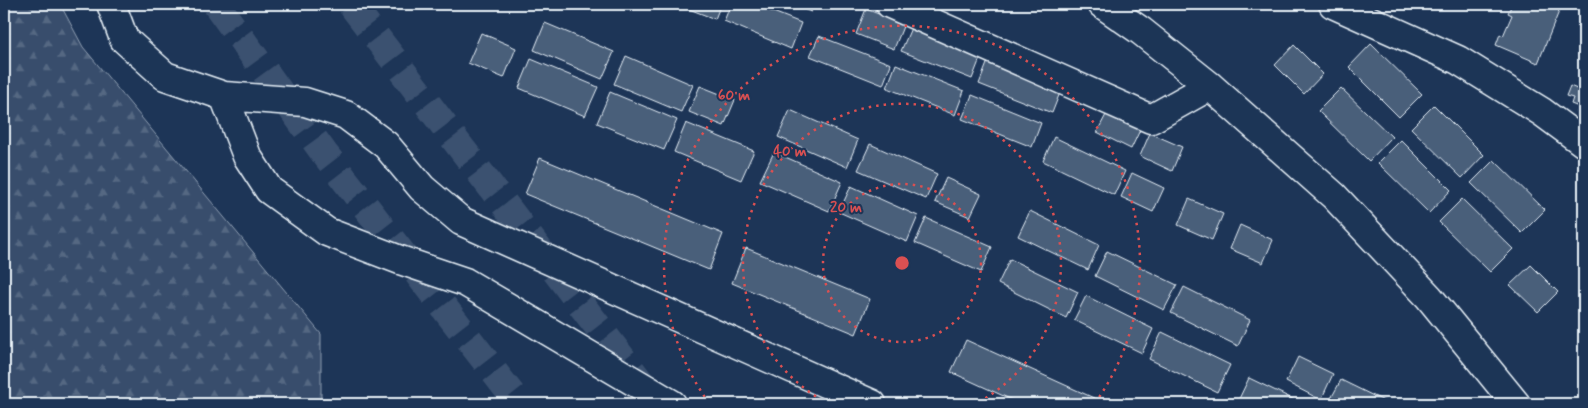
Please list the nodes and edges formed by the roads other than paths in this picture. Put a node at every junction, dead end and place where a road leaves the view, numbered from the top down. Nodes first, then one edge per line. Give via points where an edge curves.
1 (111, 4) edge
2 (890, 4) edge
3 (1102, 4) edge
4 (1333, 4) edge
5 (1210, 86) junction
6 (224, 96) junction
7 (1584, 143) edge
8 (672, 404) edge
9 (872, 404) edge
10 (1516, 404) edge

1 - 6 street via 124,39 165,76
2 - 5 street via 1151,119
3 - 5 street
4 - 7 street via 1458,60 1542,112
5 - 10 street via 1334,196 1429,297
6 - 8 street via 247,156 270,190 327,232 465,282
6 - 9 street via 305,102 346,115 386,145 422,188 461,221

